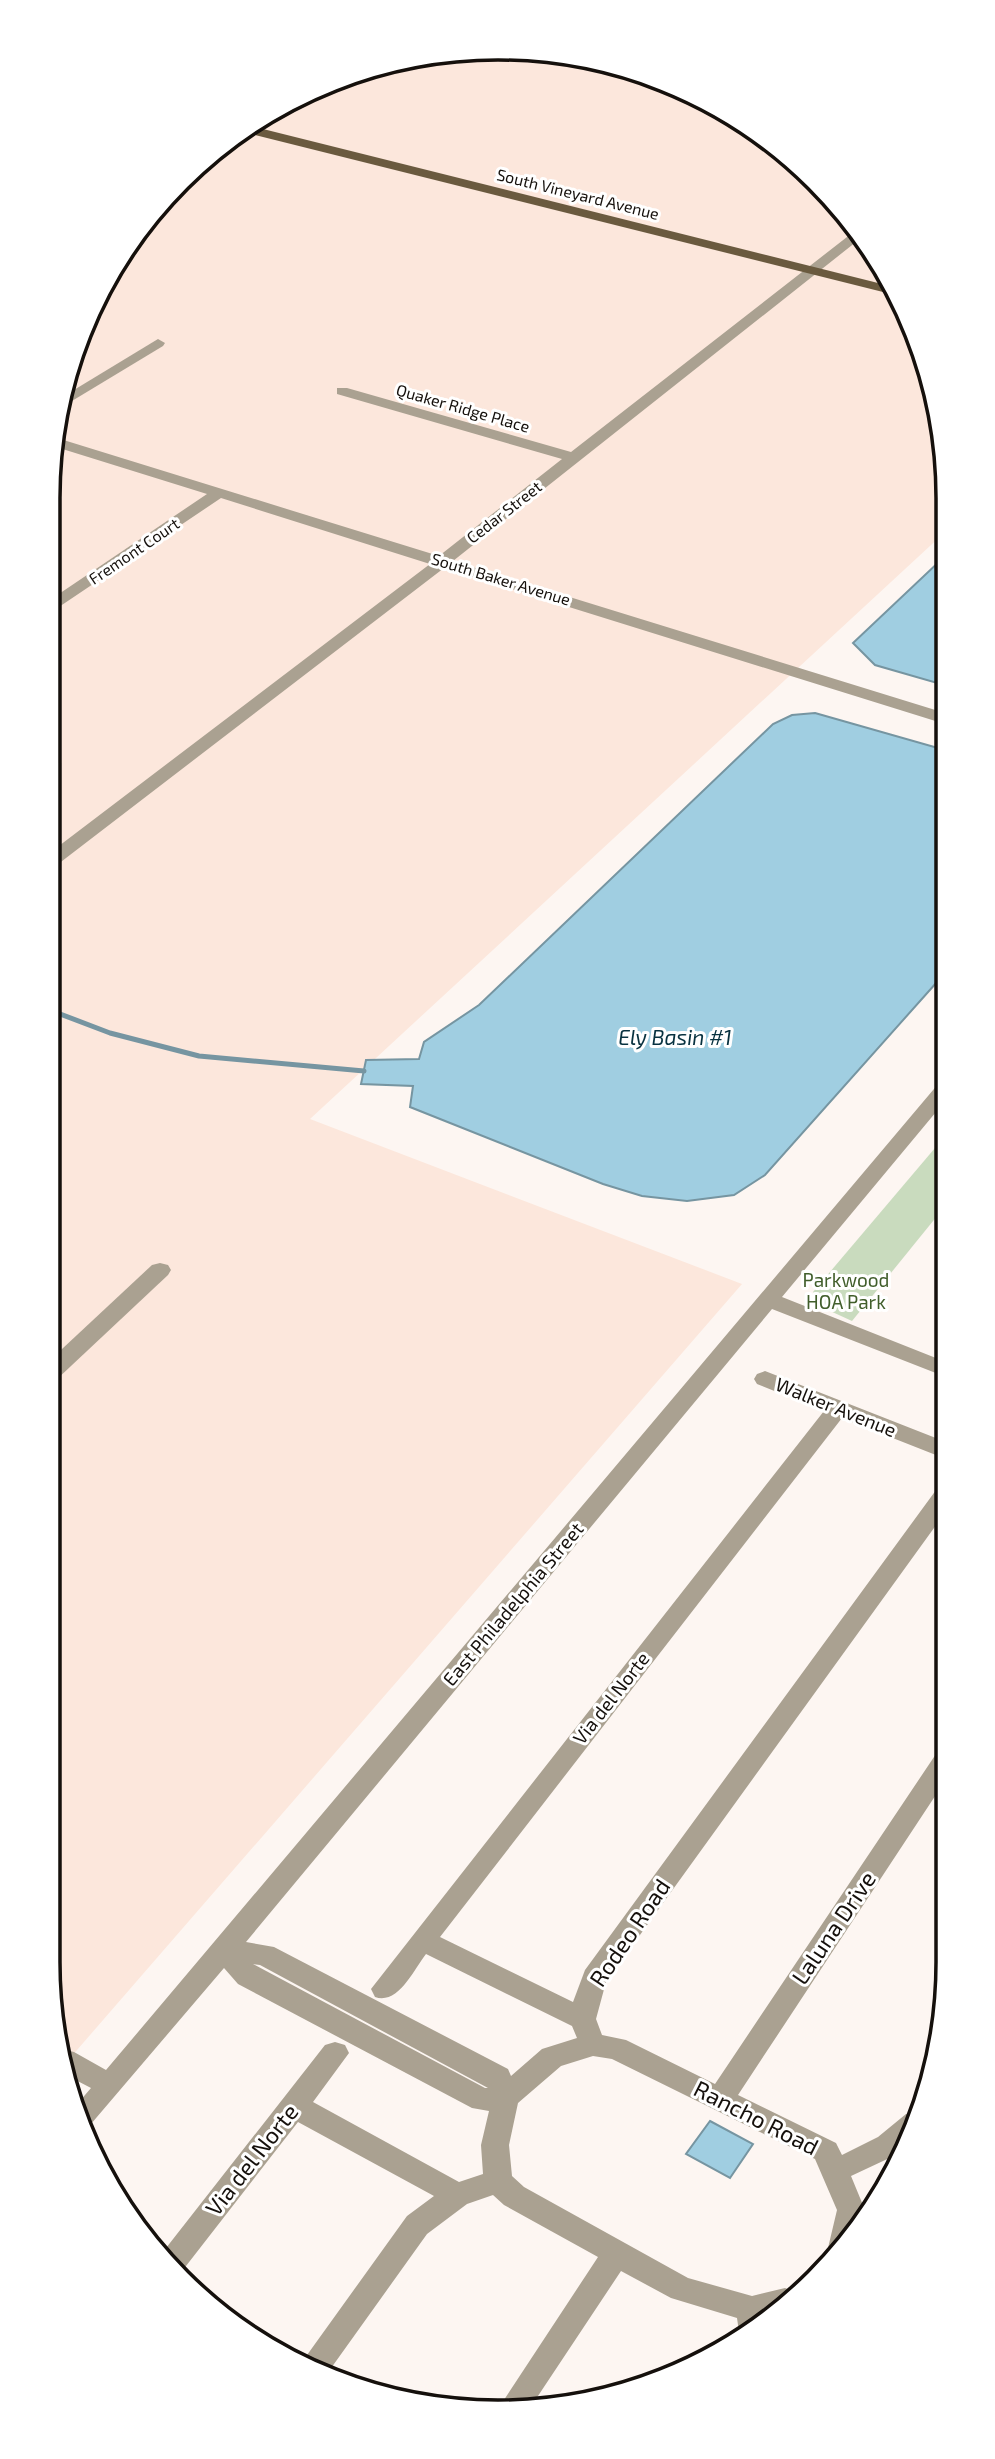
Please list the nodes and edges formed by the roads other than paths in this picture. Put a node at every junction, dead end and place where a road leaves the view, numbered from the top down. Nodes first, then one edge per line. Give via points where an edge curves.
1 (257, 131) edge
2 (851, 239) edge
3 (812, 271) junction
4 (882, 288) edge
5 (158, 343) dead end
6 (342, 391) dead end
7 (71, 398) edge
8 (63, 444) edge
9 (574, 458) junction
10 (220, 492) junction
11 (443, 561) junction
12 (60, 601) edge
13 (936, 716) edge
14 (60, 854) edge
15 (936, 1099) edge
16 (160, 1270) dead end
17 (768, 1300) junction
18 (60, 1364) edge
19 (936, 1366) edge
20 (765, 1379) dead end
21 (838, 1408) junction
22 (936, 1447) edge
23 (936, 1507) edge
24 (936, 1775) edge
25 (422, 1940) junction
26 (223, 1949) junction
27 (384, 1989) dead end
28 (582, 2019) junction
29 (593, 2045) junction
30 (335, 2053) dead end
31 (72, 2064) edge
32 (109, 2085) junction
33 (506, 2097) junction
34 (720, 2099) junction
35 (294, 2106) junction
36 (87, 2112) edge
37 (897, 2140) edge
38 (834, 2171) junction
39 (498, 2181) junction
40 (457, 2194) junction
41 (848, 2225) edge
42 (617, 2253) junction
43 (175, 2258) edge
44 (750, 2319) edge
45 (319, 2361) edge
46 (519, 2399) edge

1 - 3 main road, South Vineyard Avenue
2 - 3 street, Cedar Street
3 - 4 main road, South Vineyard Avenue
3 - 9 street, Cedar Street
5 - 7 street
6 - 9 street, Quaker Ridge Place
8 - 10 street, South Baker Avenue
9 - 11 street, Cedar Street
10 - 11 street, South Baker Avenue
10 - 12 street, Fremont Court
11 - 13 street, South Baker Avenue
11 - 14 street, Cedar Street
15 - 17 street, East Philadelphia Street
16 - 18 street
17 - 19 street
17 - 26 street, East Philadelphia Street
20 - 21 street, Walker Avenue
21 - 22 street, Walker Avenue
21 - 25 street, Via del Norte
23 - 28 street, Rodeo Road via 594,1978
24 - 34 street, Laluna Drive
25 - 27 street, Via del Norte
25 - 28 street
26 - 32 street, East Philadelphia Street
26 - 33 street via 247,1976 351,2032 482,2100
28 - 29 street
29 - 33 street via 552,2057
29 - 34 street, Rancho Road via 615,2048
30 - 35 street, Via del Norte
31 - 32 street
32 - 36 street, East Philadelphia Street
33 - 39 street via 495,2145
34 - 38 street, Rancho Road via 826,2151
35 - 40 street
35 - 43 street, Via del Norte
37 - 38 street via 869,2158
38 - 41 street, Rancho Road via 851,2210
39 - 40 street
39 - 42 street via 514,2196
40 - 45 street via 417,2225
42 - 44 street via 681,2289
42 - 46 street

